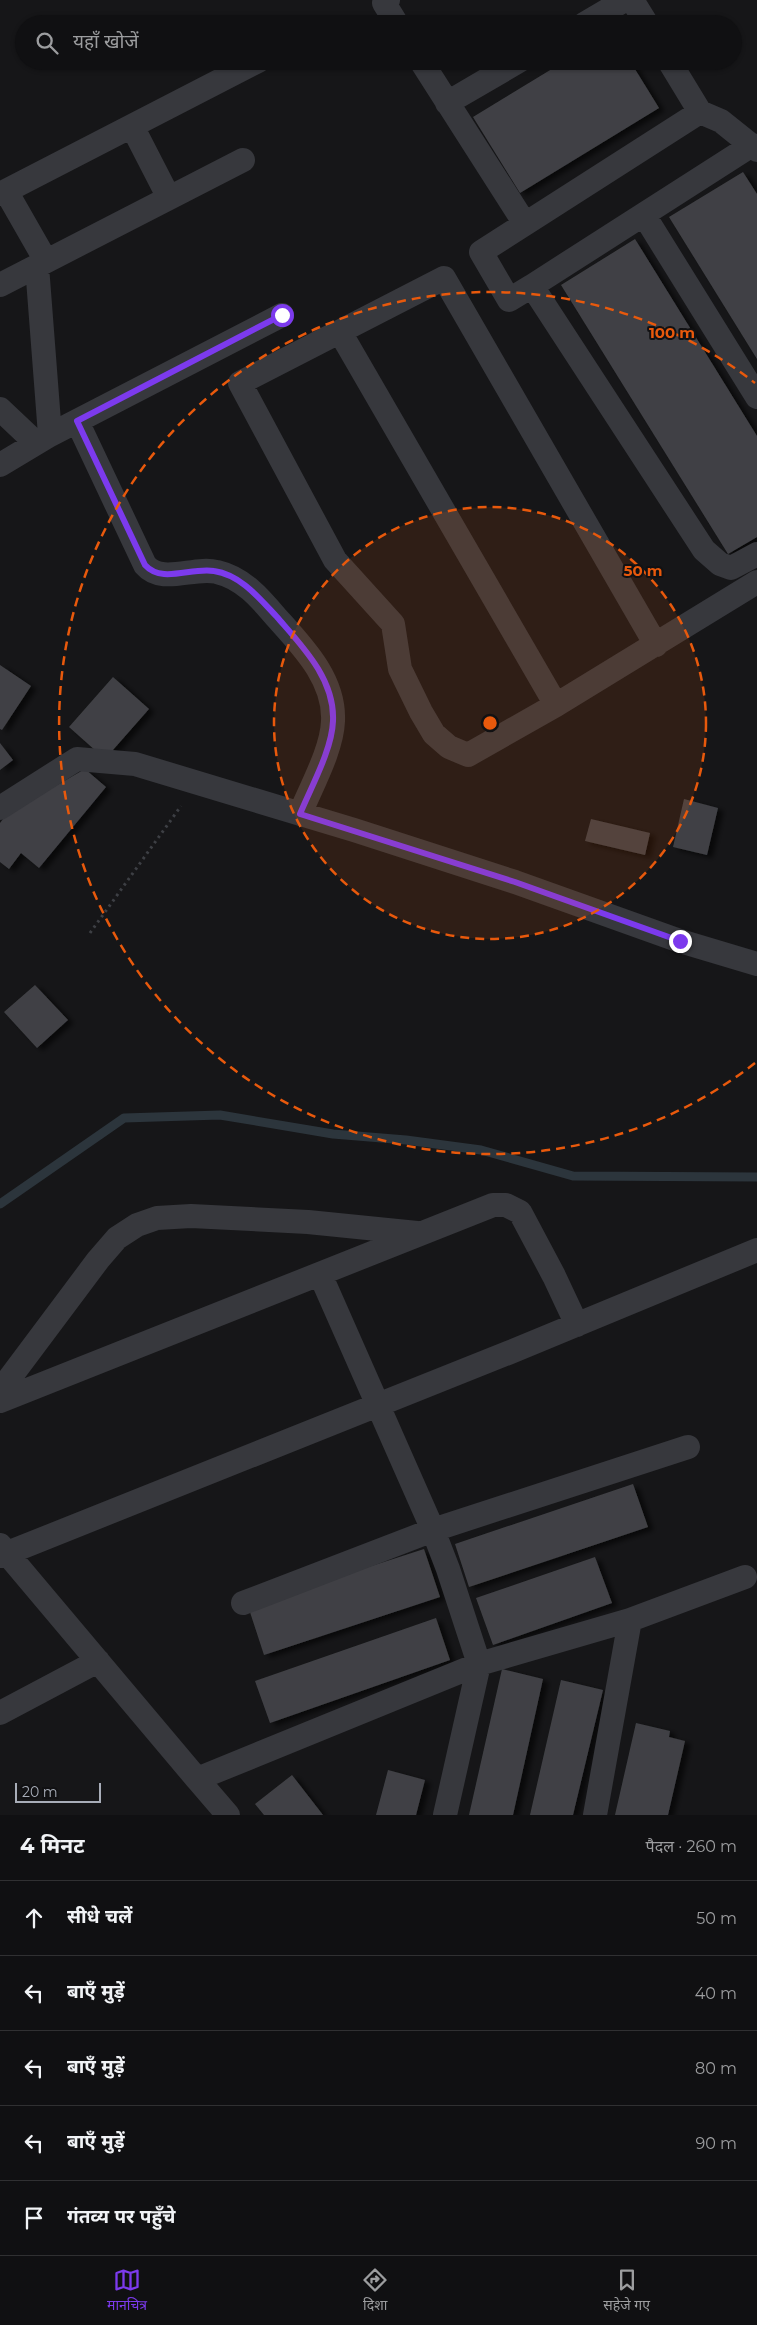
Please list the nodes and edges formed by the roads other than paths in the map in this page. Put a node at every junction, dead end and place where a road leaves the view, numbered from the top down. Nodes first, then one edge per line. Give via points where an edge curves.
1 (388, 0) edge
2 (625, 0) edge
3 (632, 0) edge
4 (391, 15) edge
5 (599, 15) edge
6 (641, 15) edge
7 (241, 70) edge
8 (427, 70) edge
9 (504, 70) edge
10 (675, 70) edge
11 (447, 103) junction
12 (700, 112) junction
13 (132, 126) junction
14 (754, 147) edge
15 (243, 160) dead end
16 (3, 192) edge
17 (170, 198) junction
18 (644, 215) junction
19 (525, 224) junction
20 (41, 264) junction
21 (0, 285) edge
22 (532, 286) junction
23 (282, 315) dead end
24 (340, 332) junction
25 (757, 397) edge
26 (0, 409) edge
27 (77, 421) junction
28 (43, 439) junction
29 (0, 465) edge
30 (757, 554) edge
31 (757, 582) edge
32 (656, 645) junction
33 (556, 705) junction
34 (0, 808) edge
35 (300, 814) junction
36 (757, 964) edge
37 (421, 1234) junction
38 (757, 1250) edge
39 (320, 1274) junction
40 (577, 1325) junction
41 (0, 1391) edge
42 (0, 1401) edge
43 (379, 1405) junction
44 (688, 1447) dead end
45 (433, 1530) junction
46 (2, 1551) edge
47 (745, 1577) dead end
48 (242, 1603) dead end
49 (630, 1620) junction
50 (98, 1661) junction
51 (479, 1664) junction
52 (0, 1713) edge
53 (197, 1779) junction
54 (228, 1815) edge
55 (445, 1815) edge
56 (595, 1815) edge

1 - 4 street via 384,3
2 - 5 street
3 - 6 street
7 - 13 street
8 - 11 street
9 - 11 street
10 - 12 street
11 - 19 street
12 - 14 street via 721,121
12 - 19 street
13 - 16 street
13 - 17 street
14 - 18 street
15 - 17 street
16 - 20 street
17 - 20 street
18 - 22 street
18 - 25 street
19 - 22 street via 481,252 508,300
20 - 21 street
20 - 28 street
22 - 30 street via 704,550 720,564 731,568
23 - 27 street
24 - 32 street via 444,278
24 - 33 street
24 - 33 street via 240,383 335,560 393,624 400,669 421,712 434,734 450,747 468,755
26 - 28 street
27 - 28 street
27 - 35 street via 149,570 162,574 212,570 241,582 260,598 305,649 323,679 332,707 333,723 328,745
28 - 29 street
31 - 32 street
32 - 33 street
34 - 35 street via 76,759 135,764
35 - 36 street
37 - 39 street
37 - 40 street via 494,1205 506,1205 520,1212
37 - 41 street via 308,1222 191,1216 157,1218 137,1225 118,1238 98,1260
38 - 40 street
39 - 42 street
39 - 43 street
40 - 43 street
43 - 45 street
43 - 46 street
44 - 45 street
45 - 48 street
45 - 51 street
46 - 50 street
47 - 49 street
49 - 51 street
49 - 56 street
50 - 52 street
50 - 53 street
51 - 53 street
51 - 55 street
53 - 54 street

